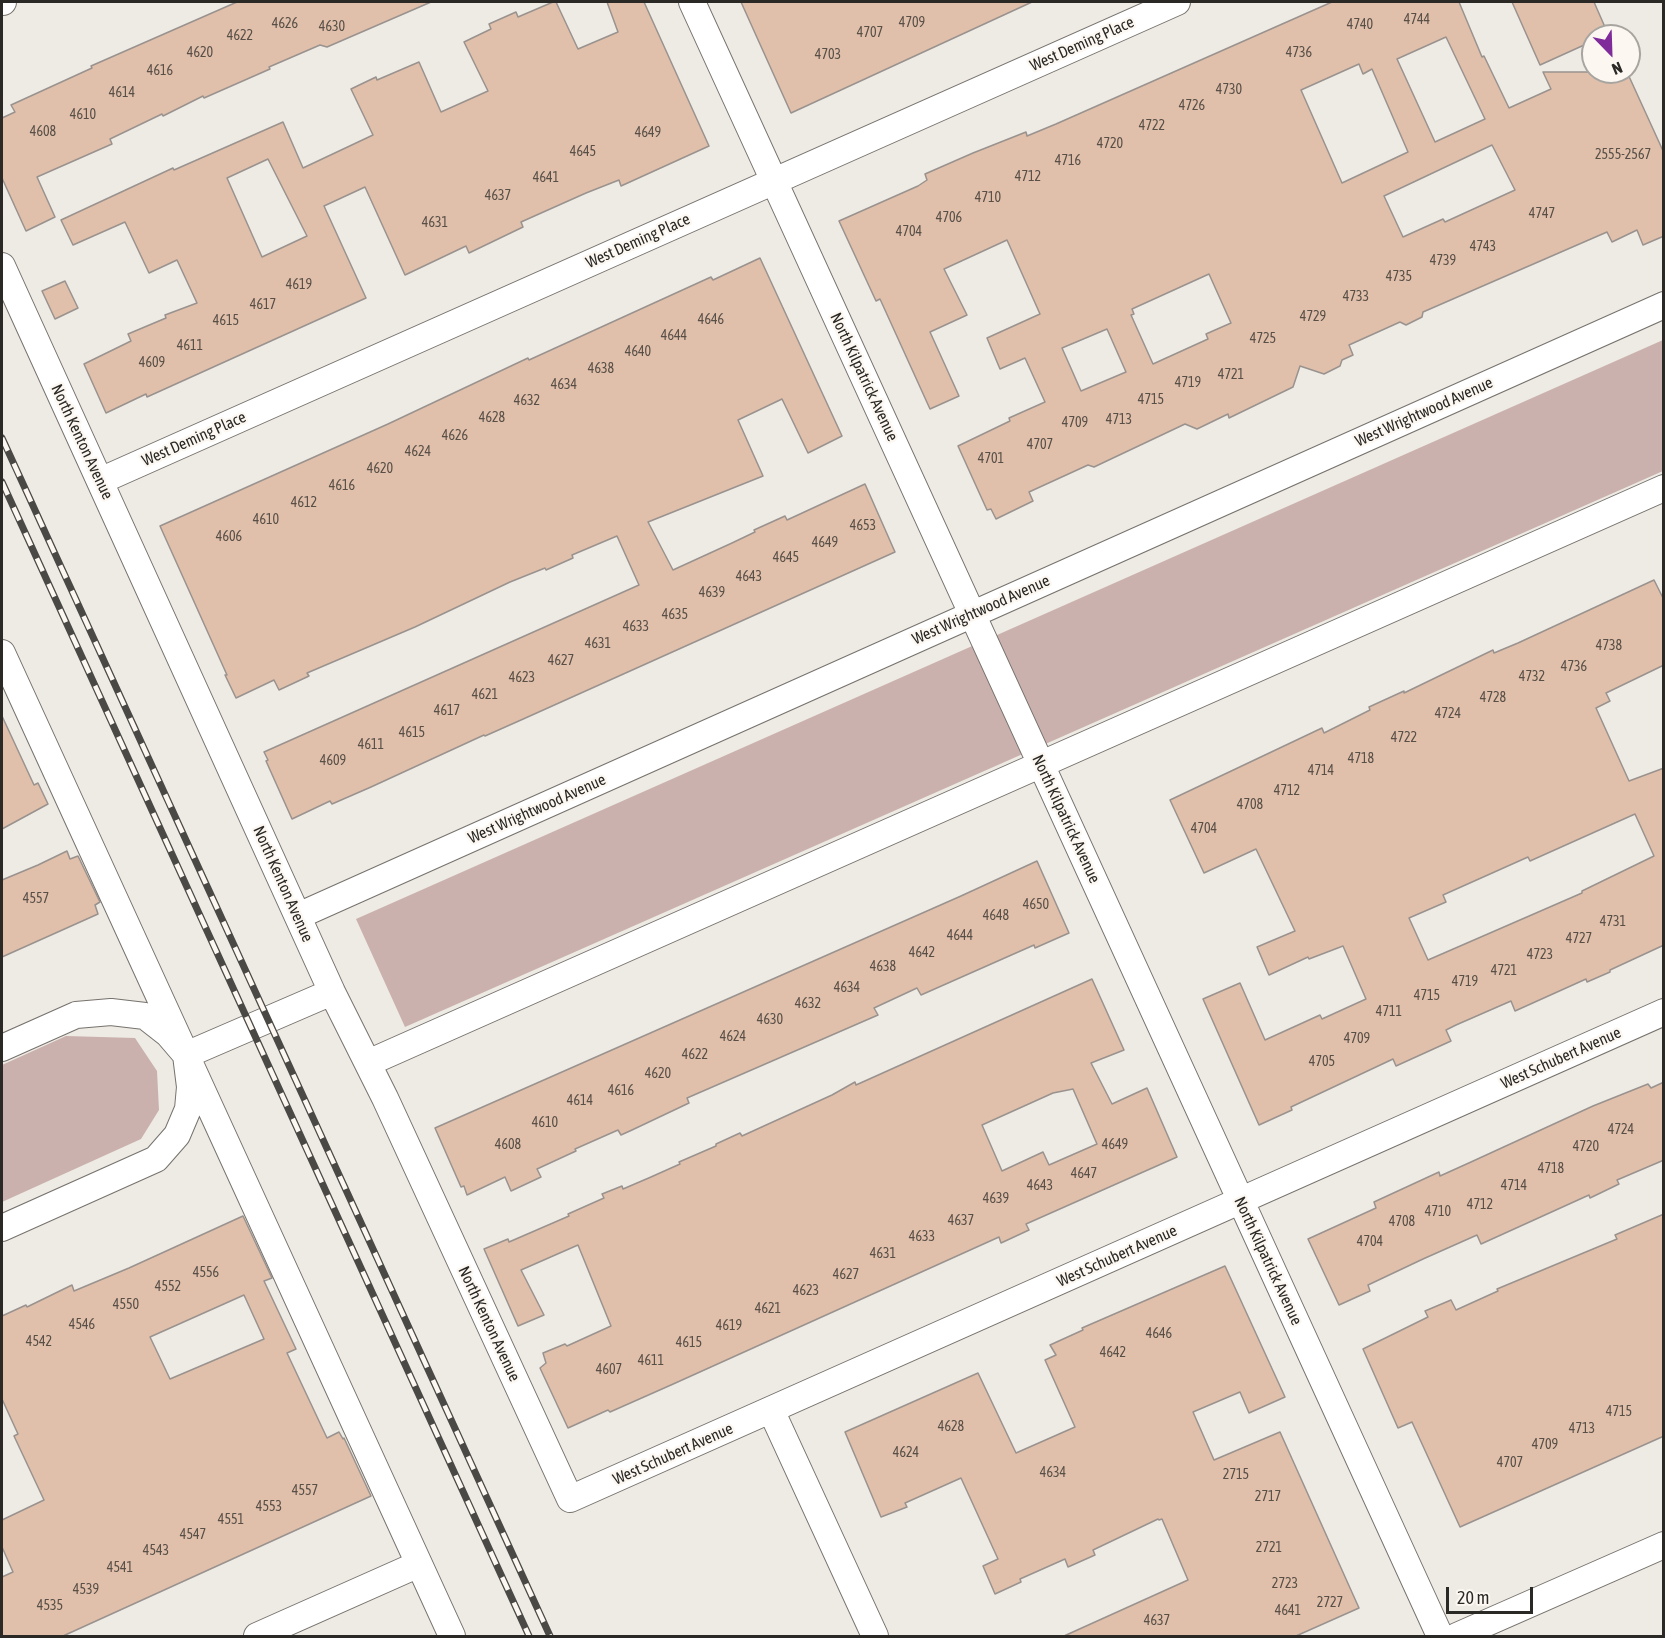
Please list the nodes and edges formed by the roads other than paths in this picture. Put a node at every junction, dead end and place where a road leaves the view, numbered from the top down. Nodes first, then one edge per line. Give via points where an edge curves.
1 (692, 2) edge
2 (1177, 2) edge
3 (774, 181) junction
4 (2, 266) edge
5 (1664, 305) edge
6 (100, 481) junction
7 (1664, 488) edge
8 (972, 614) junction
9 (2, 653) edge
10 (1041, 765) junction
11 (298, 916) junction
12 (332, 992) junction
13 (1664, 1012) edge
14 (2, 1048) edge
15 (186, 1055) junction
16 (368, 1063) junction
17 (1241, 1201) junction
18 (2, 1228) edge
19 (771, 1410) junction
20 (570, 1499) joint
21 (1664, 1545) edge
22 (419, 1564) junction
23 (257, 1636) edge
24 (452, 1636) edge
25 (875, 1636) edge
26 (1440, 1636) edge
27 (1457, 1636) edge

1 - 3 street, North Kilpatrick Avenue
2 - 3 street, West Deming Place
3 - 6 street, West Deming Place
3 - 8 street, North Kilpatrick Avenue
4 - 6 street, North Kenton Avenue
5 - 8 street, West Wrightwood Avenue
6 - 11 street, North Kenton Avenue
7 - 10 street
8 - 10 street, North Kilpatrick Avenue
8 - 11 street, West Wrightwood Avenue
9 - 15 street
10 - 16 street
10 - 17 street, North Kilpatrick Avenue
11 - 12 street, North Kenton Avenue
12 - 15 street
12 - 16 street, North Kenton Avenue
13 - 17 street, West Schubert Avenue
14 - 15 street via 76,1015 111,1012 145,1016
15 - 18 street via 188,1109 177,1135 156,1159
15 - 22 street
16 - 20 street, North Kenton Avenue
17 - 19 street, West Schubert Avenue
17 - 26 street, North Kilpatrick Avenue
19 - 20 street, West Schubert Avenue
19 - 25 street
21 - 27 street
22 - 23 street
22 - 24 street

